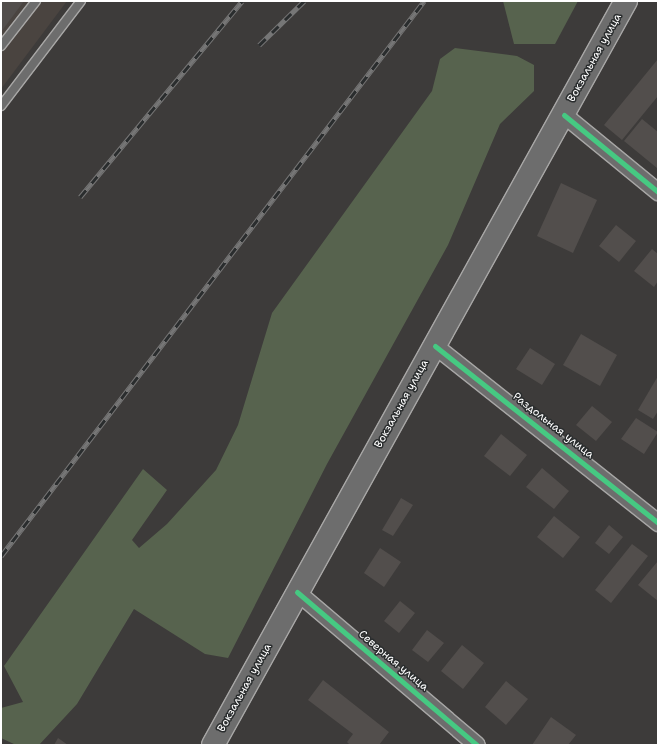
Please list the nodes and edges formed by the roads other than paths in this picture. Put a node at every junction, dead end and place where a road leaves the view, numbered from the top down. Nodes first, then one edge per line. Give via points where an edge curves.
1 (36, 1) edge
2 (81, 1) edge
3 (626, 1) edge
4 (1, 46) edge
5 (1, 106) edge
6 (564, 115) junction
7 (658, 192) edge
8 (435, 346) junction
9 (658, 523) edge
10 (296, 592) junction
11 (214, 745) edge
12 (477, 745) edge

1 - 4 lane
2 - 5 lane
3 - 6 main road, Вокзальная улица
6 - 7 street
6 - 8 main road, Вокзальная улица
8 - 9 street, Раздольная улица
8 - 10 main road, Вокзальная улица
10 - 11 main road, Вокзальная улица
10 - 12 street, Северная улица

